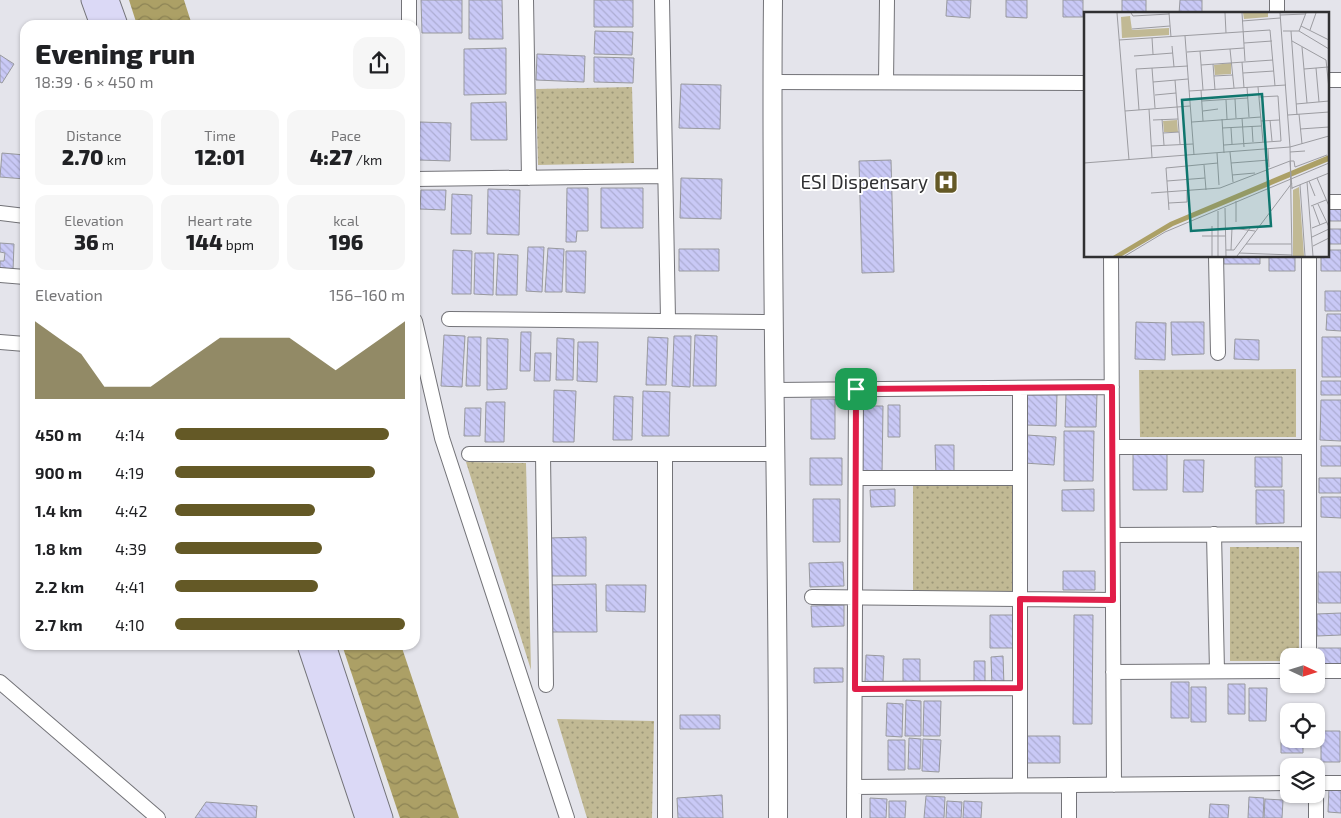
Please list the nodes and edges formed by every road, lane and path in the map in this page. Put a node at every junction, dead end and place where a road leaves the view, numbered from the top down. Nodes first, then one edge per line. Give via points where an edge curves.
1 (91, 0) edge
2 (109, 0) edge
3 (409, 0) edge
4 (526, 0) edge
5 (662, 0) edge
6 (773, 0) edge
7 (887, 0) edge
8 (98, 20) edge
9 (116, 20) edge
10 (410, 20) edge
11 (1328, 80) edge
12 (1341, 80) edge
13 (772, 82) junction
14 (886, 82) junction
15 (1084, 83) edge
16 (664, 176) junction
17 (529, 178) junction
18 (420, 179) edge
19 (1328, 202) edge
20 (1341, 202) edge
21 (0, 213) edge
22 (20, 215) edge
23 (1111, 258) edge
24 (1216, 258) edge
25 (1309, 258) edge
26 (0, 275) edge
27 (20, 277) edge
28 (449, 319) dead end
29 (668, 319) junction
30 (775, 322) junction
31 (0, 342) edge
32 (420, 343) edge
33 (20, 344) edge
34 (1218, 353) dead end
35 (1112, 387) junction
36 (1020, 388) junction
37 (856, 389) junction
38 (775, 390) junction
39 (1309, 446) junction
40 (1112, 447) junction
41 (469, 454) dead end
42 (544, 454) junction
43 (665, 454) junction
44 (775, 454) junction
45 (856, 478) junction
46 (1020, 478) junction
47 (1214, 534) junction
48 (1309, 534) junction
49 (1113, 535) junction
50 (812, 597) dead end
51 (855, 597) junction
52 (1020, 599) junction
53 (1113, 600) junction
54 (1309, 648) edge
55 (309, 650) edge
56 (328, 650) edge
57 (1216, 671) junction
58 (1280, 671) edge
59 (1325, 671) edge
60 (1341, 671) edge
61 (1113, 672) junction
62 (0, 682) edge
63 (546, 685) dead end
64 (1020, 688) junction
65 (855, 689) junction
66 (1280, 783) edge
67 (1325, 783) edge
68 (1341, 783) edge
69 (1069, 785) junction
70 (1114, 785) junction
71 (1020, 786) junction
72 (854, 787) junction
73 (1316, 803) edge
74 (158, 818) edge
75 (365, 818) edge
76 (383, 818) edge
77 (567, 818) edge
78 (665, 818) edge
79 (778, 818) edge
80 (854, 818) edge
81 (1069, 818) edge
82 (1316, 818) edge

1 - 8 main road
2 - 9 main road
3 - 10 street
4 - 17 street
5 - 16 street
6 - 13 street
7 - 14 street
11 - 12 street
13 - 14 street
13 - 30 street
14 - 15 street
16 - 17 street
16 - 29 street
17 - 18 street
19 - 20 street
21 - 22 street
23 - 35 street
24 - 34 street
25 - 39 street
26 - 27 street
28 - 29 street
29 - 30 street
30 - 38 street
31 - 33 street
32 - 77 street via 441,432
35 - 36 street
35 - 40 street
36 - 37 street
36 - 46 street
37 - 38 street
37 - 45 street
38 - 44 street
39 - 40 street
39 - 48 street
40 - 49 street
41 - 42 street
42 - 43 street
42 - 63 street
43 - 44 street
43 - 78 street
44 - 79 street
45 - 46 street
45 - 51 street
46 - 52 street
47 - 48 street
47 - 49 street
47 - 57 street
48 - 54 street
49 - 53 street
50 - 51 street
51 - 52 street
51 - 65 street
52 - 53 street
52 - 64 street
53 - 61 street
55 - 75 main road
56 - 76 main road
57 - 58 street
57 - 61 street
59 - 60 street
61 - 70 street
62 - 74 street
64 - 65 street
64 - 71 street
65 - 72 street
66 - 70 street
67 - 68 street
69 - 70 street
69 - 71 street
69 - 81 street
71 - 72 street
72 - 80 street
73 - 82 street

